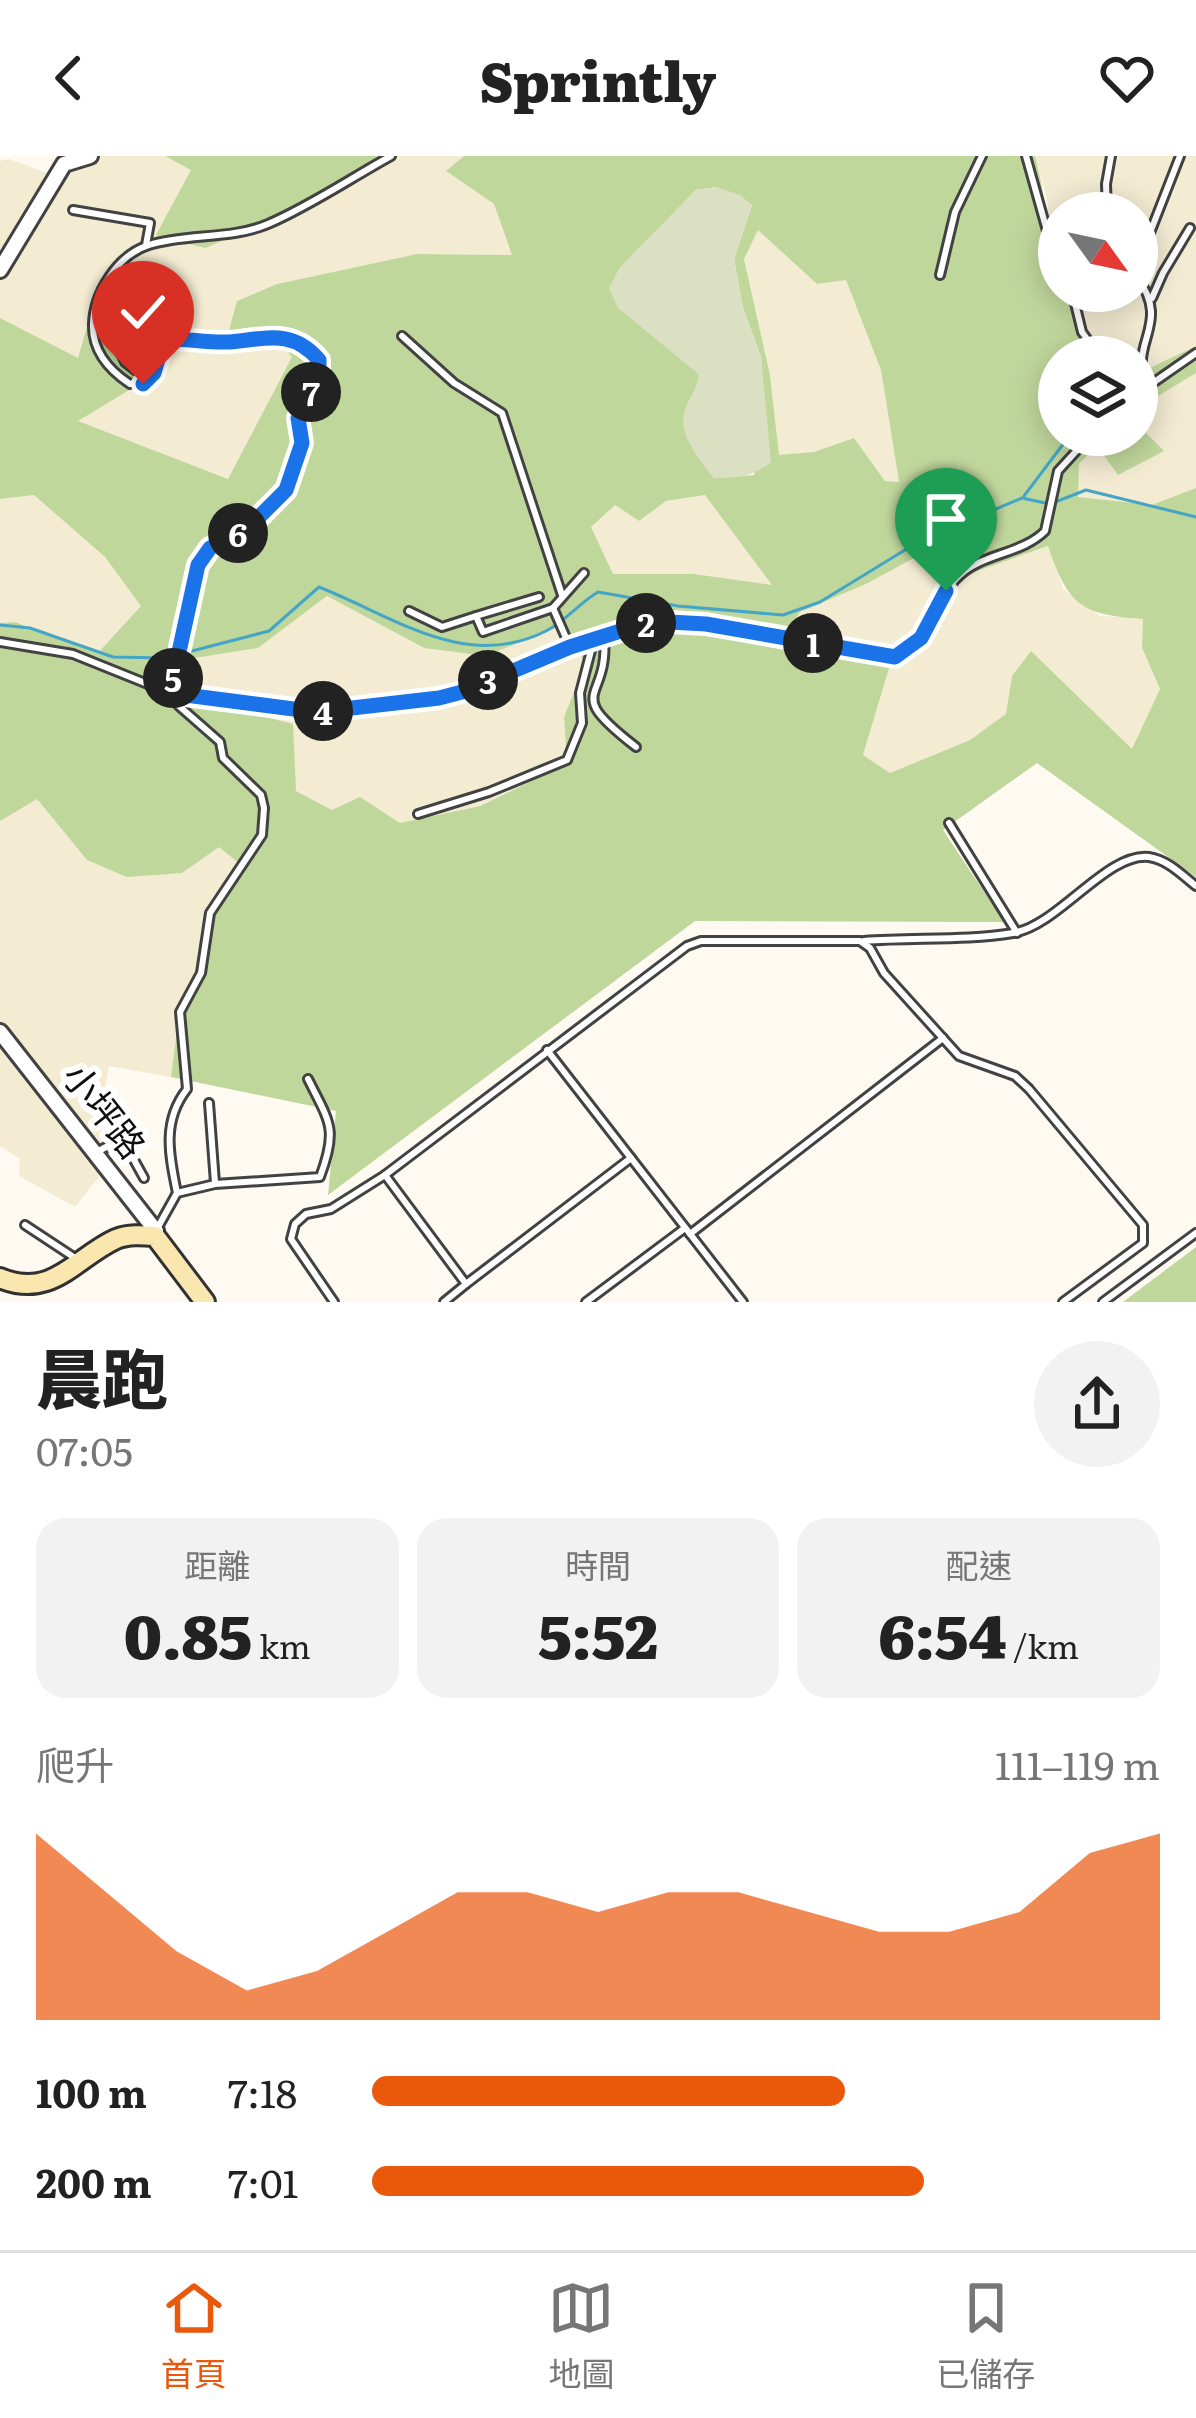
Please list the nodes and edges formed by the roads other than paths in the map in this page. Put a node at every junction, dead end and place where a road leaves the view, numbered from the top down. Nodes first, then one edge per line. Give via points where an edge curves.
1 (90, 156) edge
2 (391, 156) edge
3 (982, 156) edge
4 (1026, 156) edge
5 (1111, 156) edge
6 (1180, 156) edge
7 (1106, 192) edge
8 (1038, 199) edge
9 (73, 210) dead end
10 (1158, 212) edge
11 (1190, 228) dead end
12 (146, 245) junction
13 (0, 270) edge
14 (940, 275) dead end
15 (1158, 282) edge
16 (402, 335) dead end
17 (116, 343) dead end
18 (1196, 353) edge
19 (148, 380) junction
20 (1158, 380) edge
21 (1071, 456) edge
22 (584, 573) dead end
23 (562, 595) junction
24 (539, 597) dead end
25 (553, 608) junction
26 (409, 611) dead end
27 (476, 616) junction
28 (604, 636) junction
29 (594, 639) junction
30 (0, 642) edge
31 (570, 647) junction
32 (170, 693) junction
33 (636, 747) dead end
34 (418, 814) dead end
35 (949, 824) dead end
36 (1196, 886) edge
37 (1017, 933) junction
38 (860, 941) junction
39 (0, 1032) edge
40 (943, 1038) junction
41 (547, 1050) junction
42 (308, 1079) dead end
43 (209, 1103) dead end
44 (94, 1153) junction
45 (631, 1158) junction
46 (385, 1175) junction
47 (144, 1178) dead end
48 (215, 1184) junction
49 (176, 1193) junction
50 (25, 1225) dead end
51 (688, 1231) junction
52 (156, 1233) junction
53 (1196, 1233) edge
54 (83, 1264) junction
55 (0, 1278) edge
56 (466, 1284) junction
57 (205, 1302) edge
58 (334, 1302) edge
59 (444, 1302) edge
60 (586, 1302) edge
61 (743, 1302) edge
62 (1063, 1302) edge
63 (1103, 1302) edge

1 - 13 street via 64,164
2 - 12 lane via 268,224
3 - 14 lane via 955,212
4 - 8 lane
5 - 7 lane
6 - 10 lane
9 - 12 lane via 151,223
11 - 15 lane
12 - 19 lane via 97,294 92,338 122,379
16 - 23 lane via 502,413
17 - 19 lane
18 - 20 lane
19 - 32 lane via 170,339 279,335 319,360 298,418 302,443 286,490 198,565
21 - 28 lane via 1052,485 1040,537 955,578 921,638 895,657 706,624 652,621
22 - 23 lane
23 - 25 lane
24 - 27 lane
25 - 27 lane via 483,632
25 - 31 lane
26 - 27 lane via 442,627
28 - 29 lane
28 - 33 lane via 591,697 598,718
29 - 31 lane
29 - 34 lane via 580,693 582,723 567,760
30 - 32 lane via 73,654
31 - 32 lane via 439,698 317,712
32 - 49 lane via 220,742 223,758 264,808 262,835 210,913 201,974 180,1012 187,1089 169,1120
35 - 37 lane
36 - 37 lane via 1172,866 1135,857
37 - 38 lane
38 - 40 lane
38 - 41 lane via 701,941
39 - 44 street, 小坪路
40 - 51 lane
40 - 62 lane via 959,1056 1015,1076 1142,1225 1143,1243
41 - 45 lane
41 - 46 lane
42 - 48 lane via 332,1128 320,1177
43 - 48 lane
44 - 47 lane via 128,1149
44 - 52 street, 小坪路
45 - 51 lane
45 - 56 lane
46 - 56 lane
46 - 58 lane via 295,1224 291,1239
48 - 49 lane
49 - 52 lane
50 - 54 lane
51 - 60 lane
51 - 61 lane
52 - 54 street via 116,1239
52 - 57 street, 小坪路
53 - 63 lane
54 - 55 street via 32,1284
56 - 59 lane

